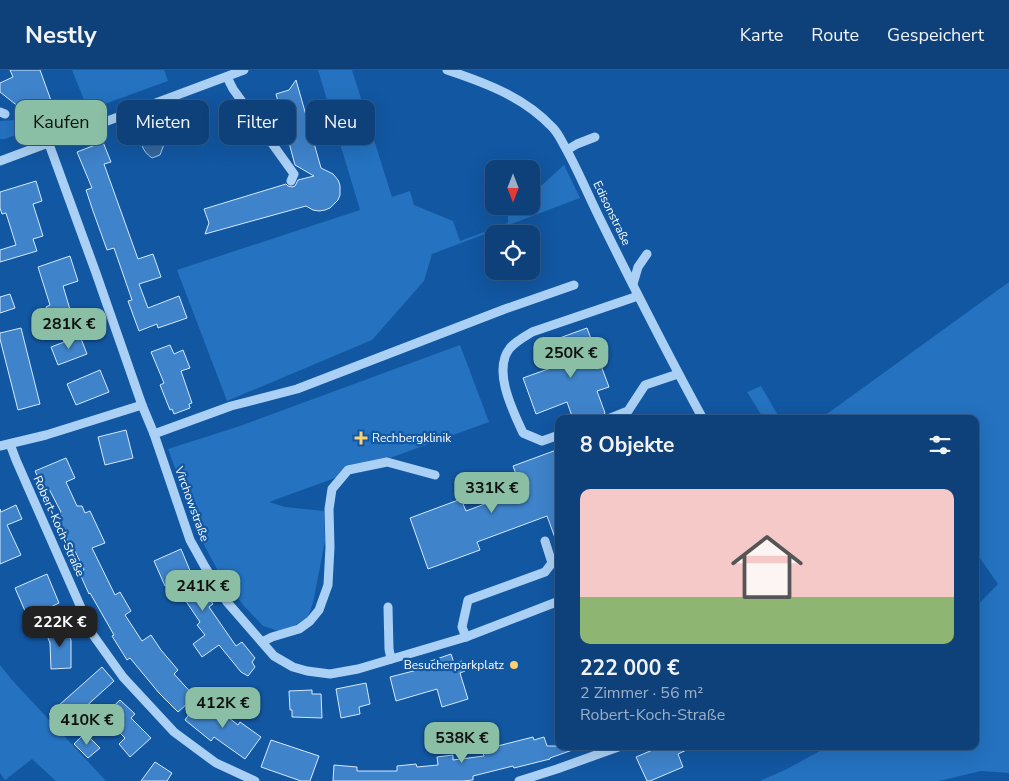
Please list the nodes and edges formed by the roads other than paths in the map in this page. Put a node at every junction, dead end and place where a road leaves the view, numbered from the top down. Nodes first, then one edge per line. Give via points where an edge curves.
1 (244, 70) edge
2 (447, 70) edge
3 (227, 77) junction
4 (107, 122) edge
5 (595, 137) dead end
6 (46, 145) edge
7 (49, 145) edge
8 (567, 150) junction
9 (0, 161) edge
10 (291, 181) dead end
11 (648, 254) dead end
12 (633, 284) junction
13 (574, 285) dead end
14 (638, 296) junction
15 (678, 374) junction
16 (142, 405) junction
17 (618, 415) edge
18 (701, 415) edge
19 (154, 434) junction
20 (555, 436) edge
21 (10, 444) junction
22 (0, 446) edge
23 (435, 475) dead end
24 (545, 541) dead end
25 (555, 603) edge
26 (388, 607) dead end
27 (466, 637) junction
28 (262, 642) junction
29 (391, 659) junction
30 (610, 750) edge
31 (255, 781) edge
32 (519, 781) edge

1 - 3 street
2 - 8 street, Edisonstraße via 477,80 528,105 554,129
3 - 4 street
3 - 10 street via 232,89 294,174
5 - 8 street
6 - 9 street
7 - 16 street, Virchowstraße
8 - 12 street, Edisonstraße
11 - 12 street via 638,267
12 - 14 street, Edisonstraße
13 - 19 street via 297,389 231,406
14 - 15 street, Edisonstraße
14 - 20 street via 532,332 506,354 503,378 511,408 523,433 542,441
15 - 17 street via 645,385 628,411
15 - 18 street, Edisonstraße
16 - 19 street, Virchowstraße
16 - 21 street
19 - 28 street, Virchowstraße via 190,540 227,602
21 - 22 street
21 - 31 street, Robert-Koch-Straße via 93,635 123,678 174,732 216,763
23 - 28 street via 387,462 348,470 332,489 328,585 319,610 298,630
24 - 27 street via 552,563 545,572 468,600 462,627
25 - 27 street, Virchowstraße
26 - 29 street
27 - 29 street, Virchowstraße
28 - 29 street, Virchowstraße via 274,656 307,671 330,674
30 - 32 street

